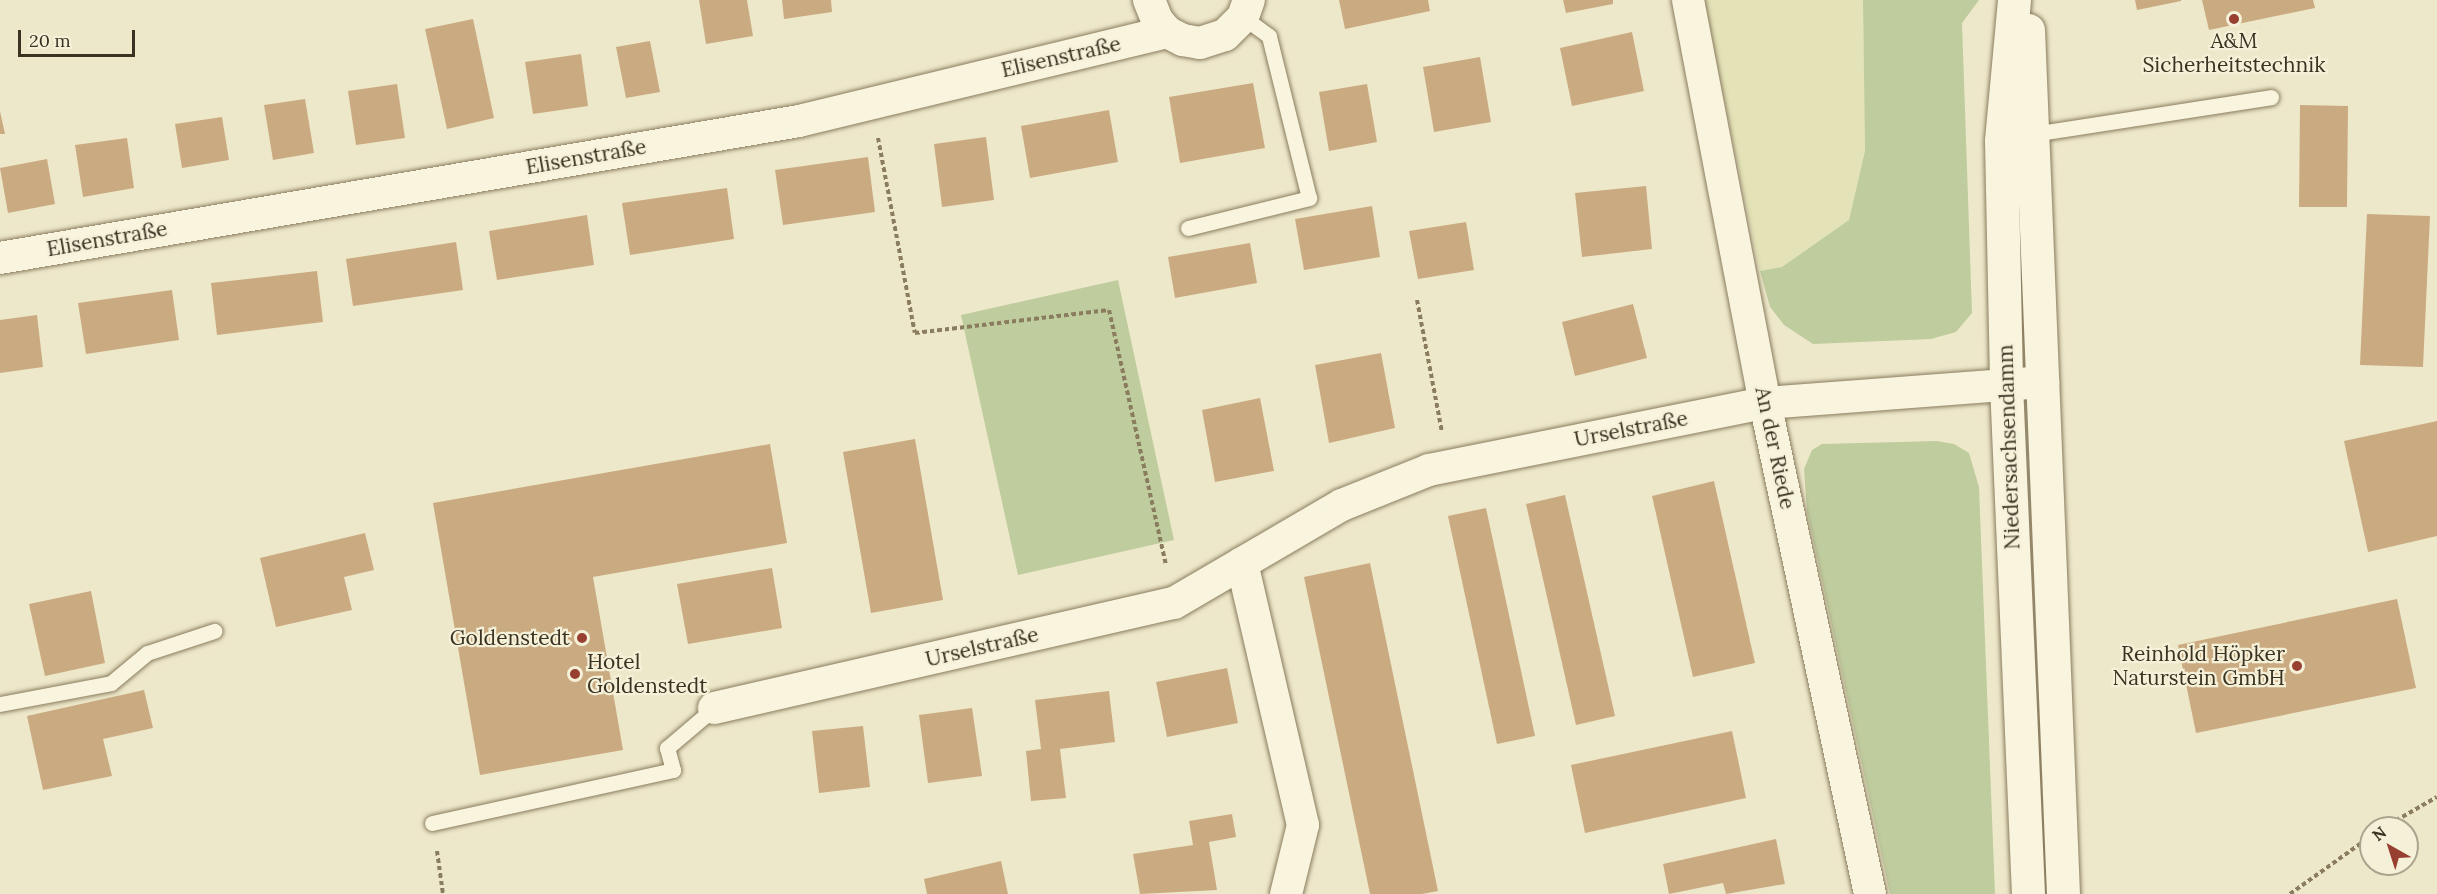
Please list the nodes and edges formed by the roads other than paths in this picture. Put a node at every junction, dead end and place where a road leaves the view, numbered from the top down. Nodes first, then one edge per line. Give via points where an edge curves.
1 (1149, 0) edge
2 (1688, 0) edge
3 (2014, 0) edge
4 (2026, 0) edge
5 (1246, 9) edge
6 (1167, 32) junction
7 (2271, 98) dead end
8 (2033, 134) junction
9 (1188, 228) dead end
10 (0, 258) edge
11 (2043, 382) junction
12 (2006, 384) junction
13 (1765, 403) junction
14 (1242, 563) junction
15 (214, 631) dead end
16 (0, 704) edge
17 (714, 708) joint
18 (432, 824) road end
19 (1286, 894) edge
20 (1870, 894) edge
21 (2028, 894) edge
22 (2063, 894) edge

1 - 6 street
2 - 13 street, An der Riede
3 - 12 main road, Niedersachsendamm via 2001,141
4 - 8 main road, Niedersachsendamm
5 - 6 street via 1225,35 1200,43
5 - 9 lane via 1269,36 1309,198
6 - 10 street, Elisenstraße via 787,123
7 - 8 lane
8 - 11 main road, Niedersachsendamm
11 - 12 street, Urselstraße
11 - 22 main road, Niedersachsendamm
12 - 13 street, Urselstraße
12 - 21 main road, Niedersachsendamm
13 - 14 street, Urselstraße via 1429,470 1342,505
13 - 20 street, An der Riede
14 - 17 street, Urselstraße via 1174,603
14 - 19 street via 1303,825
15 - 16 lane via 147,653 111,683
17 - 18 lane via 667,748 673,770

